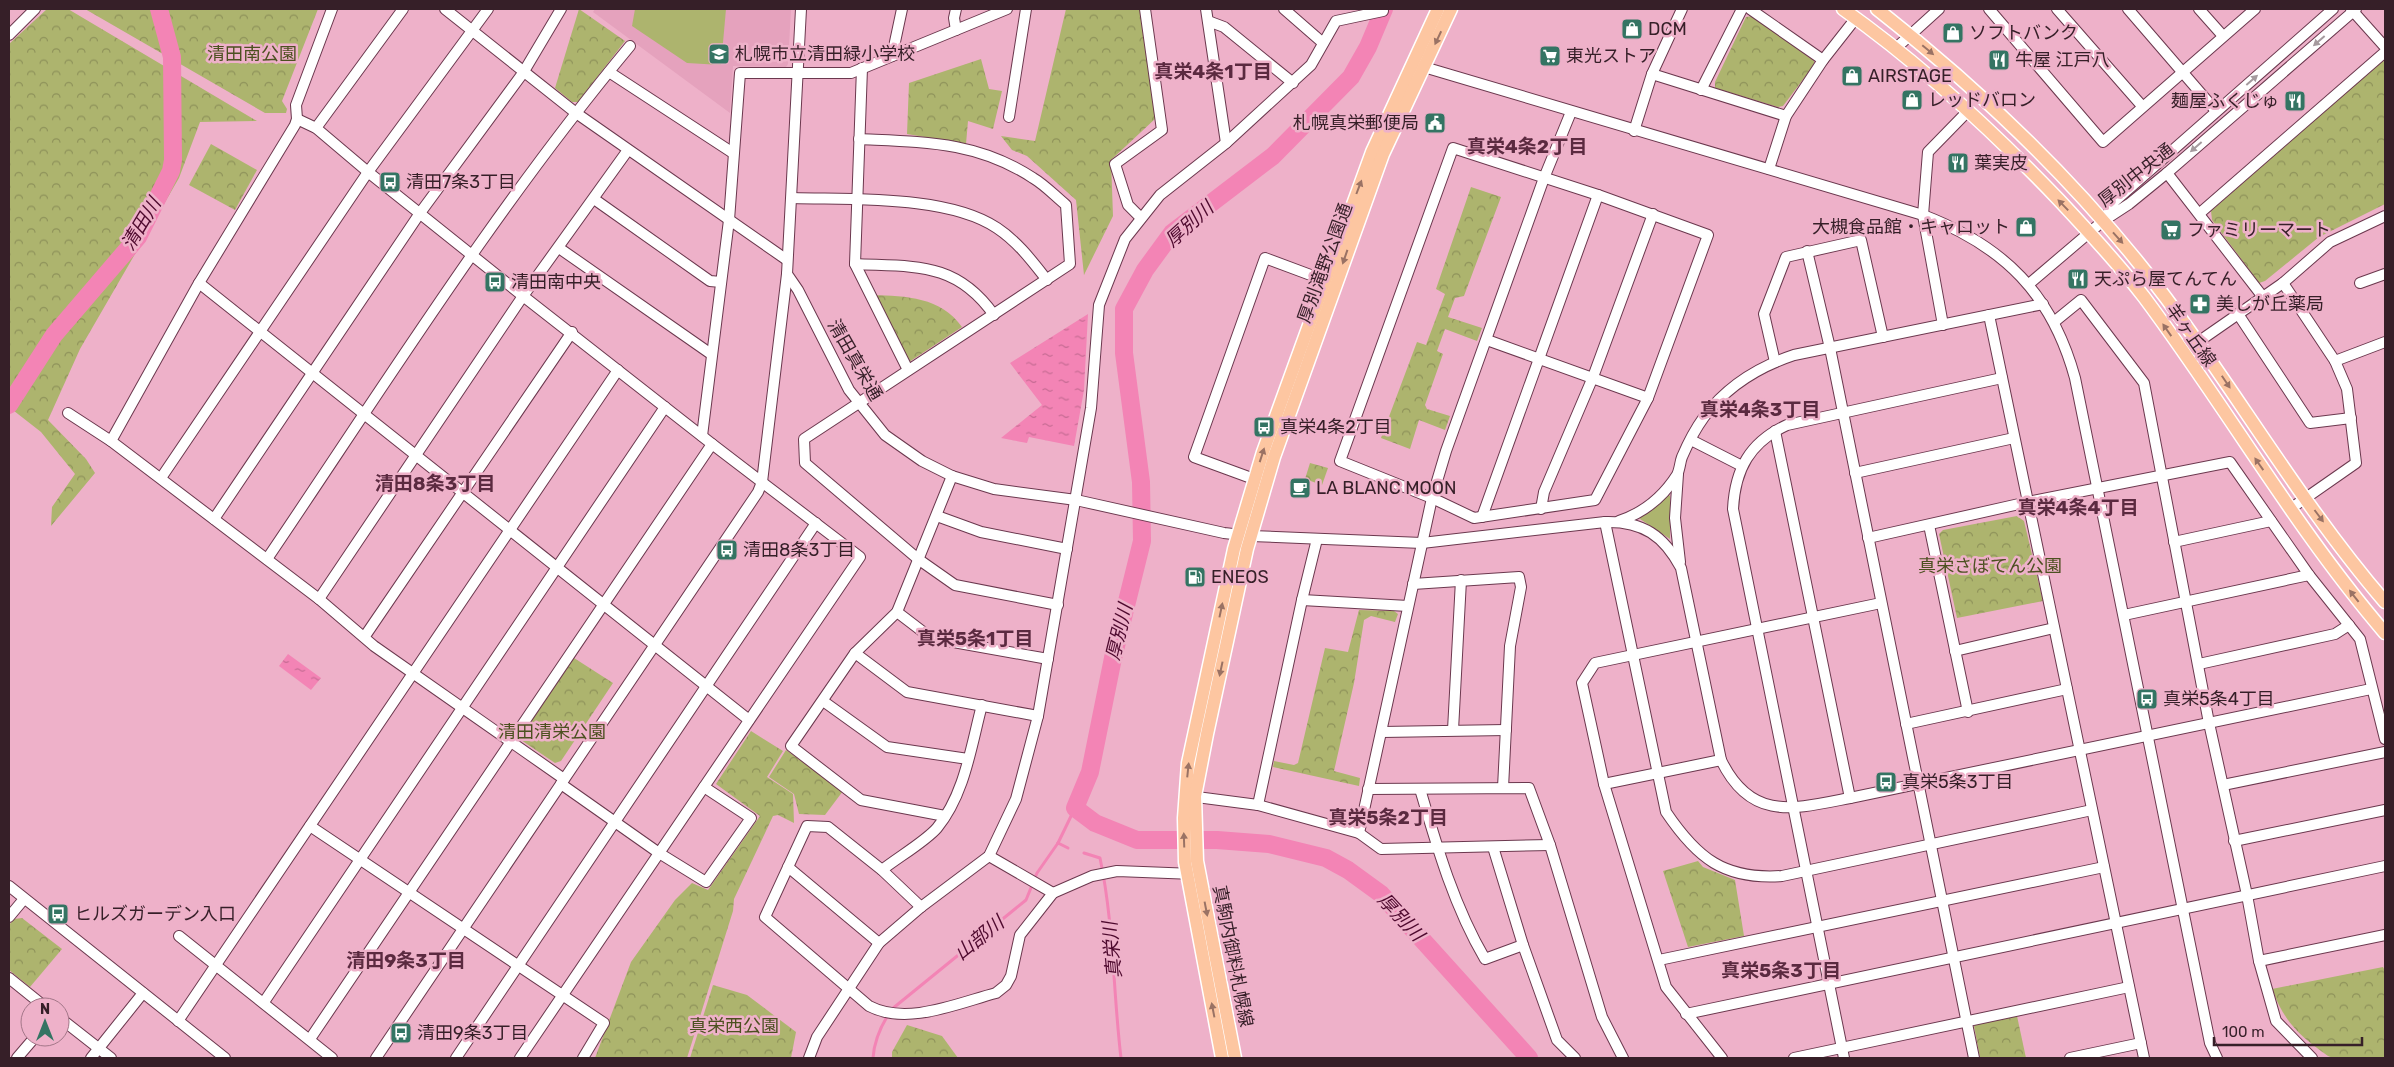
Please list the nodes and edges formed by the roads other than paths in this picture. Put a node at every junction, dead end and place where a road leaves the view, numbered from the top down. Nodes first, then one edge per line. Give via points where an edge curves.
1 (35, 9) edge
2 (332, 9) edge
3 (403, 9) edge
4 (445, 9) edge
5 (488, 9) edge
6 (561, 9) edge
7 (802, 9) edge
8 (902, 9) edge
9 (956, 9) edge
10 (1008, 9) edge
11 (1026, 9) edge
12 (1145, 9) edge
13 (1206, 9) edge
14 (1284, 9) edge
15 (1382, 9) edge
16 (1438, 9) edge
17 (1451, 9) edge
18 (1682, 9) edge
19 (1742, 9) edge
20 (1750, 9) edge
21 (1843, 9) edge
22 (1877, 9) edge
23 (1939, 9) edge
24 (1989, 9) edge
25 (2058, 9) edge
26 (2128, 9) edge
27 (2199, 9) edge
28 (2255, 9) edge
29 (2333, 9) edge
30 (2353, 10) edge
31 (1856, 18) junction
32 (1208, 21) junction
33 (956, 30) junction
34 (472, 31) junction
35 (9, 35) edge
36 (1910, 35) junction
37 (2223, 36) junction
38 (1323, 43) junction
39 (630, 46) dead end
40 (2385, 47) edge
41 (1896, 48) junction
42 (2385, 52) edge
43 (892, 56) junction
44 (1823, 60) junction
45 (1418, 65) junction
46 (862, 68) junction
47 (608, 72) junction
48 (2182, 72) junction
49 (523, 73) junction
50 (799, 73) junction
51 (1652, 74) junction
52 (1293, 83) junction
53 (1701, 90) junction
54 (2142, 106) junction
55 (1969, 110) junction
56 (2216, 111) junction
57 (1571, 112) junction
58 (576, 113) junction
59 (1786, 116) junction
60 (1009, 117) dead end
61 (297, 119) junction
62 (316, 128) junction
63 (1634, 131) junction
64 (859, 139) junction
65 (1226, 143) junction
66 (628, 150) junction
67 (733, 153) junction
68 (1769, 169) junction
69 (368, 172) junction
70 (2167, 173) junction
71 (1544, 178) junction
72 (1598, 195) junction
73 (793, 198) junction
74 (594, 199) junction
75 (856, 201) junction
76 (420, 213) junction
77 (2200, 213) junction
78 (1653, 214) junction
79 (1923, 215) junction
80 (2385, 216) edge
81 (1141, 218) junction
82 (729, 220) junction
83 (2104, 221) junction
84 (2091, 232) junction
85 (559, 248) junction
86 (1807, 251) junction
87 (472, 255) junction
88 (787, 260) junction
89 (855, 264) junction
90 (787, 274) junction
91 (2385, 274) edge
92 (1047, 280) junction
93 (1324, 280) junction
94 (720, 282) junction
95 (199, 283) junction
96 (2283, 283) junction
97 (2360, 283) dead end
98 (2029, 284) junction
99 (524, 296) junction
100 (2263, 297) junction
101 (2043, 304) junction
102 (2238, 314) junction
103 (994, 315) junction
104 (1989, 315) junction
105 (2054, 322) junction
106 (1943, 325) junction
107 (260, 331) junction
108 (572, 332) junction
109 (1883, 337) junction
110 (1487, 340) junction
111 (2198, 342) junction
112 (2385, 342) edge
113 (1830, 348) junction
114 (711, 354) junction
115 (1538, 358) junction
116 (2335, 361) junction
117 (1775, 362) junction
118 (618, 370) junction
119 (908, 370) junction
120 (313, 372) junction
121 (1593, 377) junction
122 (2002, 378) junction
123 (1648, 398) junction
124 (859, 403) junction
125 (665, 406) junction
126 (1843, 412) junction
127 (68, 413) dead end
128 (365, 414) junction
129 (2351, 418) junction
130 (1774, 431) junction
131 (702, 436) junction
132 (2014, 438) junction
133 (1691, 440) junction
134 (112, 441) junction
135 (712, 444) junction
136 (416, 455) junction
137 (1742, 466) junction
138 (1678, 473) junction
139 (1855, 473) junction
140 (2163, 475) junction
141 (952, 476) junction
142 (161, 478) junction
143 (1254, 479) junction
144 (762, 482) junction
145 (2098, 489) junction
146 (464, 491) junction
147 (1432, 498) junction
148 (2306, 498) junction
149 (1076, 500) junction
150 (2028, 502) junction
151 (1541, 509) junction
152 (2290, 509) junction
153 (937, 516) junction
154 (1482, 517) junction
155 (214, 519) junction
156 (1618, 521) junction
157 (2271, 521) junction
158 (1605, 522) junction
159 (816, 523) junction
160 (1929, 525) junction
161 (509, 529) junction
162 (1238, 535) junction
163 (1251, 536) junction
164 (1868, 538) junction
165 (1317, 539) junction
166 (2174, 542) junction
167 (1422, 543) junction
168 (1067, 549) junction
169 (267, 559) junction
170 (918, 559) junction
171 (557, 566) junction
172 (1681, 568) junction
173 (2309, 575) junction
174 (1461, 580) junction
175 (1413, 584) junction
176 (319, 599) junction
177 (1302, 600) junction
178 (2385, 602) edge
179 (604, 603) junction
180 (1882, 603) junction
181 (2186, 603) junction
182 (1058, 605) junction
183 (1408, 606) junction
184 (896, 612) junction
185 (2124, 615) junction
186 (1813, 618) junction
187 (2349, 625) junction
188 (2054, 628) junction
189 (1756, 629) junction
190 (2385, 633) edge
191 (365, 636) junction
192 (1696, 641) junction
193 (655, 645) junction
194 (1955, 652) junction
195 (855, 653) junction
196 (1632, 655) junction
197 (1048, 660) junction
198 (2199, 664) junction
199 (413, 673) junction
200 (706, 686) junction
201 (2067, 688) junction
202 (2371, 689) junction
203 (823, 701) junction
204 (982, 705) junction
205 (462, 707) junction
206 (1968, 712) junction
207 (1038, 716) junction
208 (749, 720) junction
209 (2209, 723) junction
210 (1906, 724) junction
211 (1453, 730) junction
212 (1506, 730) junction
213 (1382, 732) junction
214 (2149, 735) junction
215 (2385, 739) edge
216 (511, 742) junction
217 (2080, 750) junction
218 (2385, 752) edge
219 (968, 760) junction
220 (1721, 760) junction
221 (1656, 774) junction
222 (562, 782) junction
223 (1604, 784) junction
224 (1918, 784) junction
225 (2223, 785) junction
226 (704, 787) junction
227 (1503, 788) junction
228 (1368, 789) junction
229 (1420, 789) junction
230 (1190, 796) junction
231 (1850, 798) junction
232 (1258, 805) junction
233 (1795, 809) junction
234 (2092, 810) junction
235 (2385, 810) edge
236 (945, 816) junction
237 (616, 822) junction
238 (310, 826) junction
239 (1359, 833) junction
240 (2234, 841) junction
241 (1550, 845) junction
242 (1931, 846) junction
243 (1493, 847) junction
244 (1438, 848) junction
245 (659, 853) junction
246 (988, 856) junction
247 (359, 859) junction
248 (2104, 866) junction
249 (2385, 866) edge
250 (788, 867) junction
251 (1192, 868) junction
252 (882, 870) junction
253 (1806, 872) junction
254 (9, 886) edge
255 (1050, 891) junction
256 (409, 893) junction
257 (2247, 895) junction
258 (24, 898) junction
259 (1942, 901) junction
260 (921, 907) junction
261 (2184, 908) junction
262 (9, 917) edge
263 (2116, 922) junction
264 (1817, 927) junction
265 (463, 929) junction
266 (179, 936) dead end
267 (2384, 938) edge
268 (879, 943) junction
269 (1523, 945) junction
270 (1954, 958) junction
271 (1659, 960) junction
272 (2259, 962) junction
273 (216, 966) junction
274 (518, 967) junction
275 (10, 982) edge
276 (1828, 984) junction
277 (2129, 987) junction
278 (848, 988) junction
279 (143, 993) junction
280 (561, 996) junction
281 (31, 997) edge
282 (264, 1002) junction
283 (1686, 1014) junction
284 (178, 1020) junction
285 (1966, 1022) junction
286 (70, 1026) edge
287 (310, 1039) junction
288 (2141, 1043) junction
289 (26, 1047) edge
290 (100, 1048) junction
291 (1843, 1053) edge
292 (17, 1058) edge
293 (91, 1058) edge
294 (111, 1058) edge
295 (226, 1058) edge
296 (332, 1058) edge
297 (376, 1058) edge
298 (456, 1058) edge
299 (520, 1058) edge
300 (583, 1058) edge
301 (809, 1058) edge
302 (1222, 1058) edge
303 (1235, 1058) edge
304 (1575, 1058) edge
305 (1623, 1058) edge
306 (1722, 1058) edge
307 (1794, 1058) edge
308 (1974, 1058) edge
309 (2070, 1058) edge
310 (2144, 1058) edge
311 (2217, 1058) edge
312 (2312, 1058) edge

1 - 35 street
2 - 61 street via 296,105
3 - 62 street
4 - 34 street
5 - 34 street
6 - 49 street
7 - 50 street
8 - 43 street
9 - 33 street
10 - 33 street
11 - 60 street
12 - 81 street via 1162,130 1115,164 1128,205
13 - 32 street
14 - 38 street
15 - 38 street via 1336,21
16 - 45 main road, 厚別滝野公園通
17 -> 45 main road, 厚別滝野公園通
18 - 51 street
19 - 53 street
20 - 44 street
21 - 31 main road, 羊ヶ丘線
22 - 36 main road, 羊ヶ丘線
23 - 36 street
24 - 54 street via 2103,142
25 - 54 street
26 - 48 street
27 - 37 street
28 - 37 street
56 -> 29 street, 厚別中央通
30 - 40 street
30 -> 70 street, 厚別中央通
31 - 41 main road, 羊ヶ丘線
31 - 44 street
32 - 52 street via 1224,27
32 - 65 street
33 - 43 street
34 - 49 street
34 - 69 street
36 - 41 street
36 -> 83 main road, 羊ヶ丘線 via 2017,129
37 - 48 street
38 - 52 street via 1311,65
39 - 47 street
41 - 55 main road, 羊ヶ丘線
42 - 77 street
43 - 46 street
44 - 59 street
45 - 57 street
93 -> 45 main road, 厚別滝野公園通 via 1372,152
45 -> 163 main road, 厚別滝野公園通 via 1352,235 1274,457
46 - 50 street via 851,73
46 - 64 street
47 - 58 street
47 - 67 street
48 - 54 street
48 - 56 street
49 - 58 street
49 - 76 street
50 - 67 street via 740,73
50 - 73 street
51 - 53 street
51 - 63 street
52 - 65 street
53 - 59 street
55 - 79 street via 1928,152
84 -> 55 main road, 羊ヶ丘線
56 - 83 street, 厚別中央通 via 2115,201
57 - 63 street
57 - 71 street
58 - 66 street
58 - 87 street
59 - 68 street
61 - 62 street
61 - 95 street
62 - 69 street
63 - 68 street
64 - 75 street
64 - 92 street via 938,142 974,150 1034,178 1066,205 1070,264
65 - 81 street via 1160,195
66 - 74 street
66 - 82 street
67 - 82 street
68 - 79 street
69 - 76 street
69 - 107 street
70 - 77 street
70 - 83 street, 厚別中央通
71 - 72 street
71 - 110 street
71 - 147 street via 1453,148 1340,461
72 - 78 street
72 - 115 street
73 - 75 street
73 - 88 street
74 - 85 street
74 - 94 street via 710,281
75 - 89 street
75 - 92 street via 924,204 954,209 996,228 1028,255
76 - 87 street
76 - 120 street
77 - 100 street
78 - 121 street
78 - 123 street via 1708,235
79 - 98 street via 1984,244
79 - 106 street
80 - 96 street via 2330,242
81 - 149 street via 1125,239 1098,305 1091,408
82 - 88 street
82 - 94 street
83 - 84 street
83 -> 111 main road, 羊ヶ丘線
84 - 98 street
152 -> 84 main road, 羊ヶ丘線 via 2144,298
85 - 99 street
85 - 114 street
86 - 109 street via 1861,240
86 - 113 street
86 - 117 street via 1786,257 1764,314
87 - 99 street
87 - 128 street
88 - 90 street
89 - 103 street via 923,267 949,274 975,291
89 - 119 street
90 - 124 street, 清田真栄通
90 - 144 street
91 - 97 street
92 - 103 street
143 -> 93 main road, 厚別滝野公園通
93 - 143 street via 1265,258 1200,439 1194,457
94 - 114 street
95 - 107 street
95 - 134 street
96 - 100 street
96 - 116 street
98 - 101 street
99 - 108 street
99 - 136 street
100 - 102 street
101 - 104 street
101 - 105 street
102 - 111 street
102 - 129 street via 2310,423
103 - 119 street
104 - 106 street
104 - 122 street
105 - 140 street via 2081,300 2144,382
105 - 145 street via 2075,378
106 - 109 street
107 - 120 street
107 - 142 street
108 - 118 street
108 - 146 street
109 - 113 street
110 - 115 street
110 - 147 street
111 -> 148 main road, 羊ヶ丘線
112 - 116 street
113 - 117 street
113 - 126 street
114 - 131 street
115 - 121 street
115 - 154 street
116 - 129 street via 2347,389
117 - 133 street via 1739,382 1720,399
118 - 125 street
118 - 161 street
119 - 124 street
120 - 128 street
120 - 155 street
121 - 123 street
121 - 151 street via 1544,492
122 - 126 street
122 - 132 street
123 - 151 street via 1595,500
124 - 141 street, 清田真栄通 via 885,435 922,461
124 - 170 street via 804,439 805,463
125 - 131 street
125 - 171 street
126 - 130 street
126 - 139 street
127 - 134 street
128 - 136 street
128 - 169 street
129 - 148 street via 2356,464
130 - 137 street via 1755,445
130 - 186 street
131 - 135 street
132 - 139 street
132 - 150 street
133 - 137 street
133 - 138 street via 1681,458
134 - 142 street
135 - 144 street
135 - 179 street
136 - 146 street
136 - 176 street
137 - 189 street via 1734,490 1733,509
138 - 156 street via 1655,501 1635,515
138 - 172 street via 1675,518
139 - 164 street
140 - 145 street
140 - 157 street via 2230,462
140 - 166 street
141 - 149 street, 清田真栄通 via 994,489
141 - 153 street
142 - 155 street
143 - 162 main road, 厚別滝野公園通
144 - 159 street
144 - 193 street
145 - 150 street
145 - 185 street
146 - 161 street
146 - 191 street
147 - 154 street via 1474,518
147 - 167 street
148 - 152 street
148 -> 178 main road, 羊ヶ丘線
149 - 162 street, 清田真栄通
149 - 168 street
150 - 160 street
150 - 188 street
151 - 154 street
190 -> 152 main road, 羊ヶ丘線
153 - 168 street via 982,532
153 - 170 street
155 - 169 street
156 - 158 street, 清田真栄通
156 - 172 street via 1635,524 1654,534 1667,544
157 - 166 street
157 - 173 street
158 - 167 street, 清田真栄通
158 - 196 street
159 - 200 street
159 - 208 street via 860,557
160 - 164 street
160 - 194 street
161 - 171 street
161 - 199 street
162 - 163 street, 清田真栄通
230 -> 162 main road, 厚別滝野公園通 via 1188,763
163 - 165 street, 清田真栄通
163 -> 230 main road, 厚別滝野公園通
164 - 180 street
165 - 167 street, 清田真栄通
165 - 177 street
166 - 181 street
167 - 175 street
168 - 182 street
169 - 176 street
170 - 182 street via 954,585
170 - 184 street
171 - 179 street
171 - 205 street
172 - 192 street
173 - 181 street
173 - 187 street
174 - 175 street
174 - 211 street
174 - 212 street via 1518,577 1521,586 1510,646
175 - 183 street
176 - 191 street
177 - 183 street
177 - 232 street
179 - 193 street
179 - 216 street
180 - 186 street
180 - 210 street
181 - 185 street
181 - 198 street
182 - 197 street
183 - 213 street
184 - 195 street
184 - 197 street via 931,638
185 - 214 street
186 - 189 street
186 - 231 street
187 - 198 street via 2335,634
187 - 202 street via 2360,639
188 - 194 street
188 - 201 street
189 - 192 street
189 - 233 street
191 - 199 street
192 - 196 street
192 - 220 street
193 - 200 street
193 - 222 street
194 - 206 street
195 - 203 street
195 - 204 street via 907,692
196 - 221 street
196 - 223 street via 1595,663 1582,684
197 - 207 street
198 - 209 street
199 - 205 street
199 - 238 street
200 - 208 street
200 - 237 street
201 - 206 street
201 - 217 street
202 - 209 street
202 - 215 street
203 - 219 street via 887,747
203 - 236 street via 791,746 861,800
204 - 207 street
204 - 219 street
205 - 216 street
205 - 247 street
206 - 210 street
207 - 246 street via 1016,800
208 - 226 street
209 - 214 street
209 - 225 street
210 - 224 street
211 - 212 street
211 - 213 street
212 - 227 street
213 - 228 street
214 - 217 street
214 - 261 street
216 - 222 street
216 - 256 street
217 - 224 street
217 - 234 street
218 - 225 street
219 - 236 street via 962,786
220 - 221 street
220 - 233 street via 1726,772 1743,792 1761,803
221 - 223 street
221 - 253 street via 1666,812 1681,835 1703,857 1728,870 1757,878
222 - 237 street
222 - 265 street
223 - 271 street
224 - 231 street
224 - 242 street
225 - 240 street
226 - 245 street
226 - 245 street via 751,818 716,870 706,882
227 - 229 street
227 - 241 street via 1529,788
228 - 229 street
228 - 239 street
229 - 244 street
230 - 232 street
230 - 251 main road
231 - 233 street
232 - 239 street
233 - 253 street
234 - 242 street
234 - 248 street
235 - 240 street
236 - 252 street via 937,829
237 - 245 street
237 - 274 street
238 - 247 street
238 - 273 street
239 - 244 street via 1381,849
240 - 257 street
241 - 243 street
241 - 305 street via 1602,1017
242 - 253 street
242 - 259 street
243 - 244 street
243 - 269 street
244 - 269 street via 1467,929 1485,959
245 - 280 street
246 - 255 street
246 - 260 street
247 - 256 street
247 - 282 street
248 - 259 street
248 - 263 street
249 - 257 street
250 - 252 street via 806,826 828,827
250 - 268 street
250 - 278 street via 765,917
251 - 255 street via 1117,871
302 -> 251 main road, 真駒内御料札幌線
251 -> 303 main road, 真駒内御料札幌線
252 - 260 street
253 - 264 street
254 - 258 street
255 - 278 street via 1020,935 1011,976 1006,986 996,993 920,1013 903,1014 879,1012
256 - 265 street
256 - 287 street
257 - 261 street
257 - 272 street
258 - 262 street
258 - 279 street
259 - 264 street
259 - 270 street
260 - 268 street
261 - 263 street
261 - 311 street via 2210,1043
263 - 270 street
263 - 277 street
264 - 271 street
264 - 276 street
265 - 274 street
265 - 297 street
266 - 273 street
267 - 272 street
268 - 278 street
269 - 304 street via 1557,1040
270 - 276 street
270 - 285 street
271 - 283 street via 1666,987
272 - 312 street via 2276,1020
273 - 282 street
273 - 284 street
274 - 280 street
274 - 298 street
275 - 281 street
276 - 283 street
276 - 291 street
277 - 285 street
277 - 288 street
278 - 301 street via 817,1036
279 - 284 street
279 - 290 street
280 - 299 street
280 - 300 street via 604,1023
282 - 287 street
283 - 306 street
284 - 295 street
285 - 291 street
285 - 308 street
286 - 290 street
287 - 296 street
288 - 309 street
288 - 310 street
289 - 292 street
290 - 293 street
290 - 294 street
291 - 307 street

